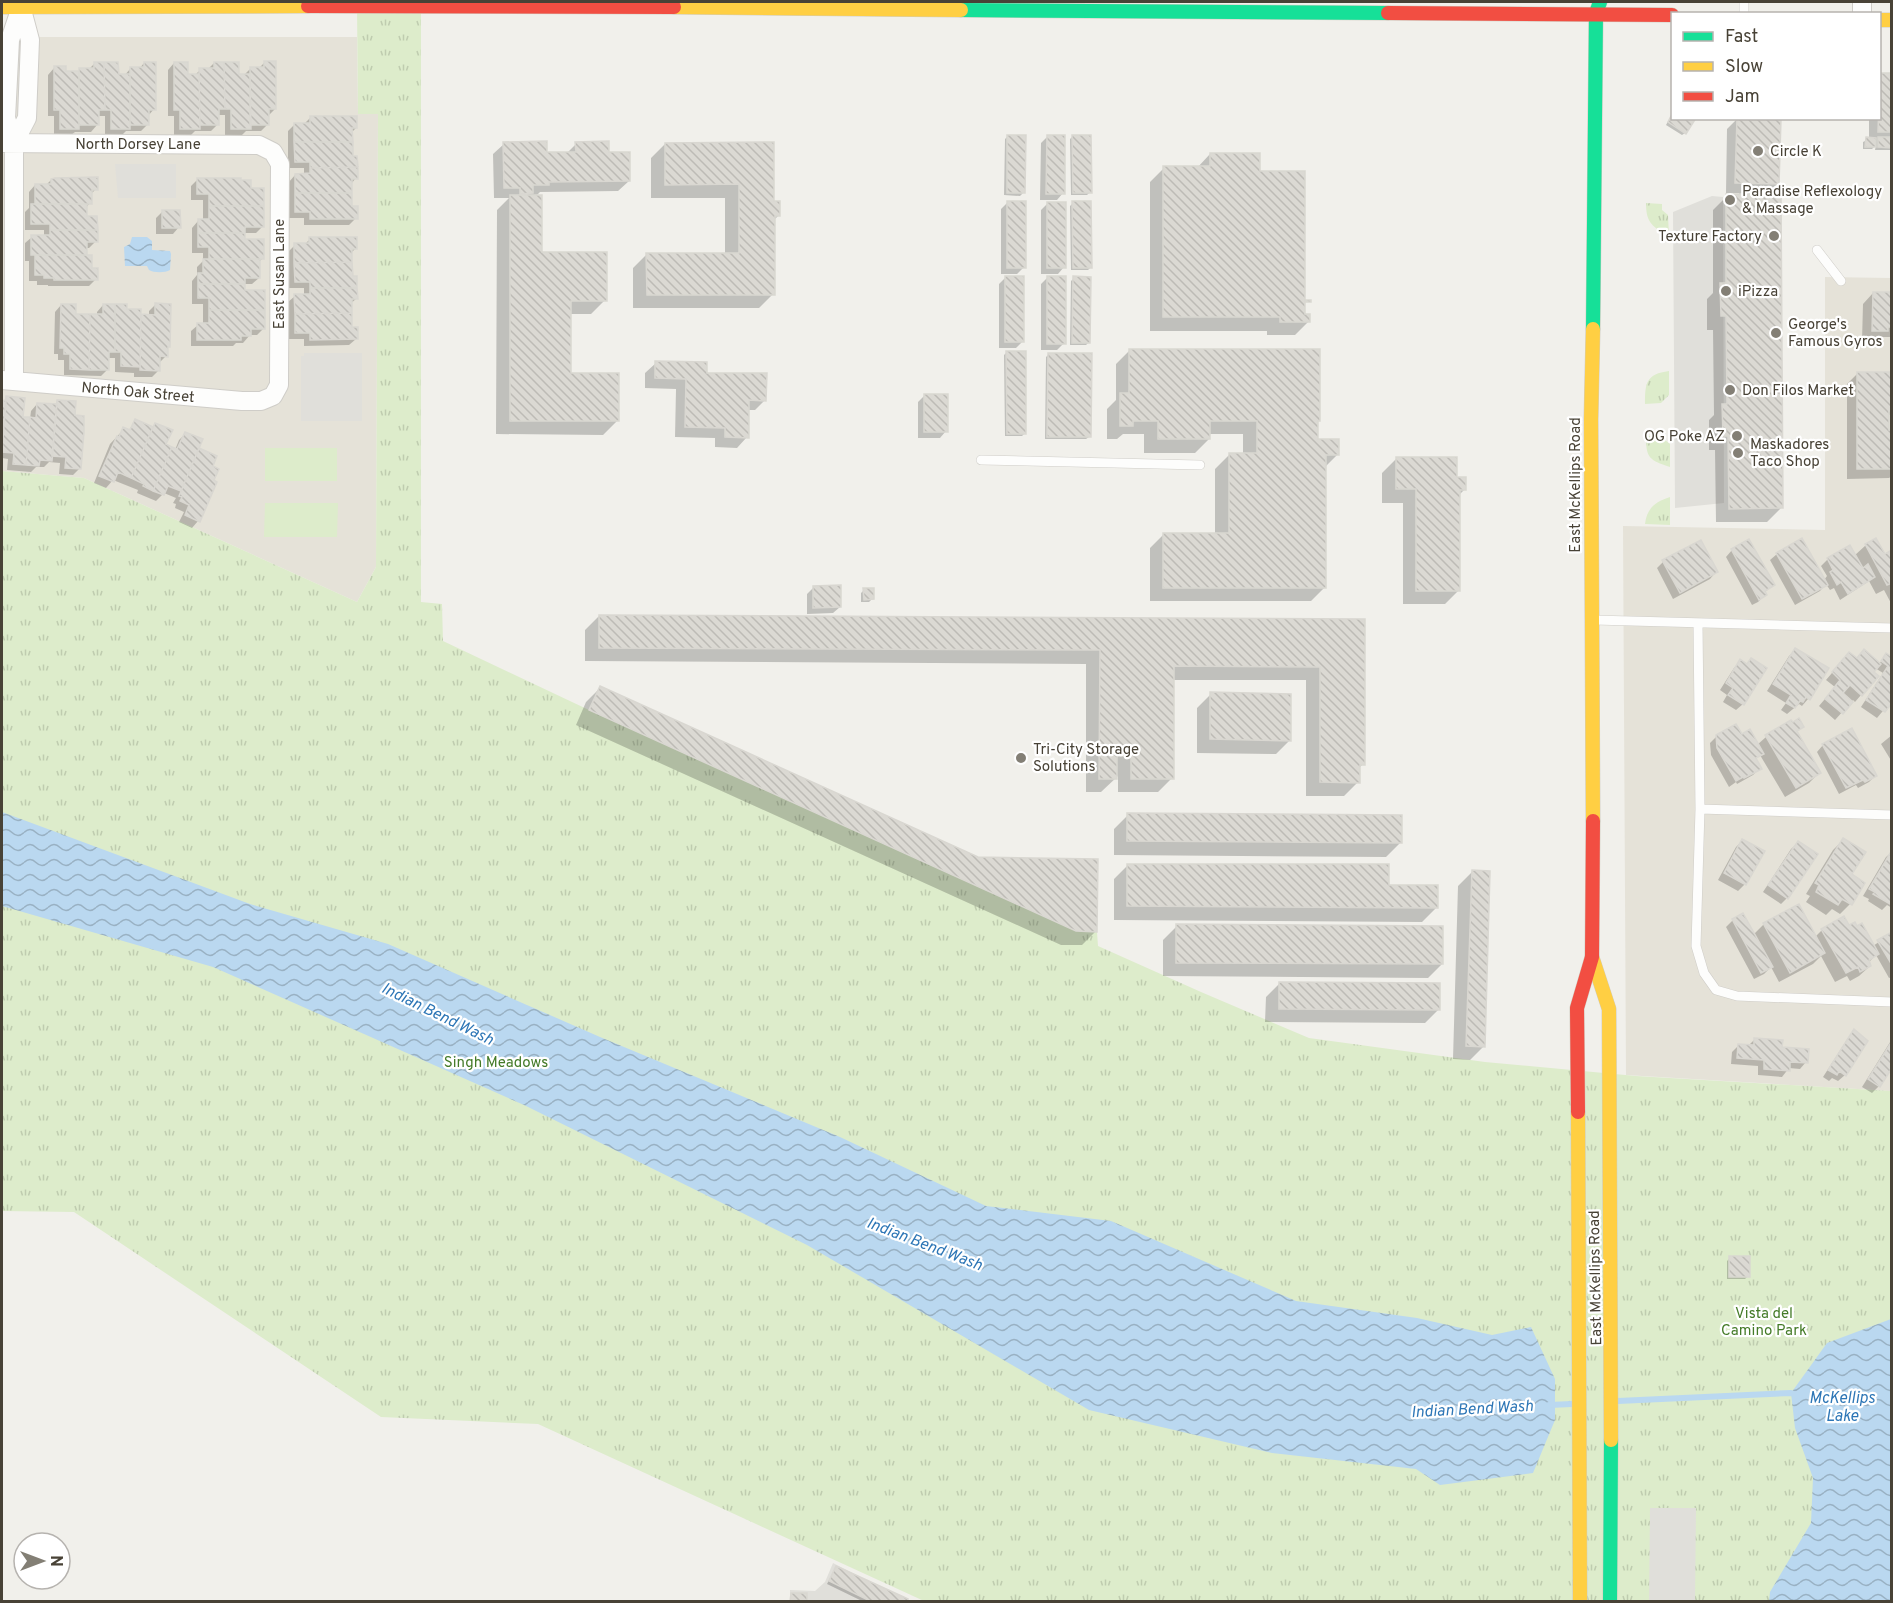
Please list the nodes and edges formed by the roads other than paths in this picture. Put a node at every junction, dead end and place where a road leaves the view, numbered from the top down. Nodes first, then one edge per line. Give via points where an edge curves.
1 (1586, 2) edge
2 (21, 4) edge
3 (140, 4) edge
4 (254, 4) edge
5 (380, 4) edge
6 (501, 4) edge
7 (2, 7) edge
8 (1598, 7) edge
9 (1671, 15) edge
10 (6, 106) junction
11 (27, 106) junction
12 (8, 143) edge
13 (273, 152) joint
14 (1817, 250) dead end
15 (1841, 281) dead end
16 (8, 381) edge
17 (273, 396) joint
18 (981, 460) dead end
19 (1200, 465) dead end
20 (1592, 620) junction
21 (1698, 624) junction
22 (1892, 628) edge
23 (1700, 809) junction
24 (1892, 815) edge
25 (1592, 957) junction
26 (1892, 1002) edge
27 (1580, 1602) edge
28 (1610, 1602) edge

1 - 8 main road
2 - 3 main road
2 - 7 main road
2 - 10 street via 10,40
2 - 11 street via 30,40
3 - 4 main road
4 - 5 main road
5 - 6 main road
6 - 8 main road
8 - 9 main road
8 - 20 main road, East McKellips Road
10 - 11 street
10 - 12 street
11 - 12 street via 27,118
12 - 13 street, North Dorsey Lane via 259,145
12 - 16 street
13 - 17 street, East Susan Lane via 280,164 279,385
14 - 15 lane
16 - 17 street, North Oak Street via 242,401 261,401
18 - 19 lane
20 - 21 lane
20 - 25 main road, East McKellips Road
21 - 22 lane
21 - 23 lane
23 - 24 lane
23 - 26 lane via 1696,946 1704,973 1716,990 1737,996
25 - 27 main road, East McKellips Road via 1577,1008
25 - 28 main road, East McKellips Road via 1609,1009

